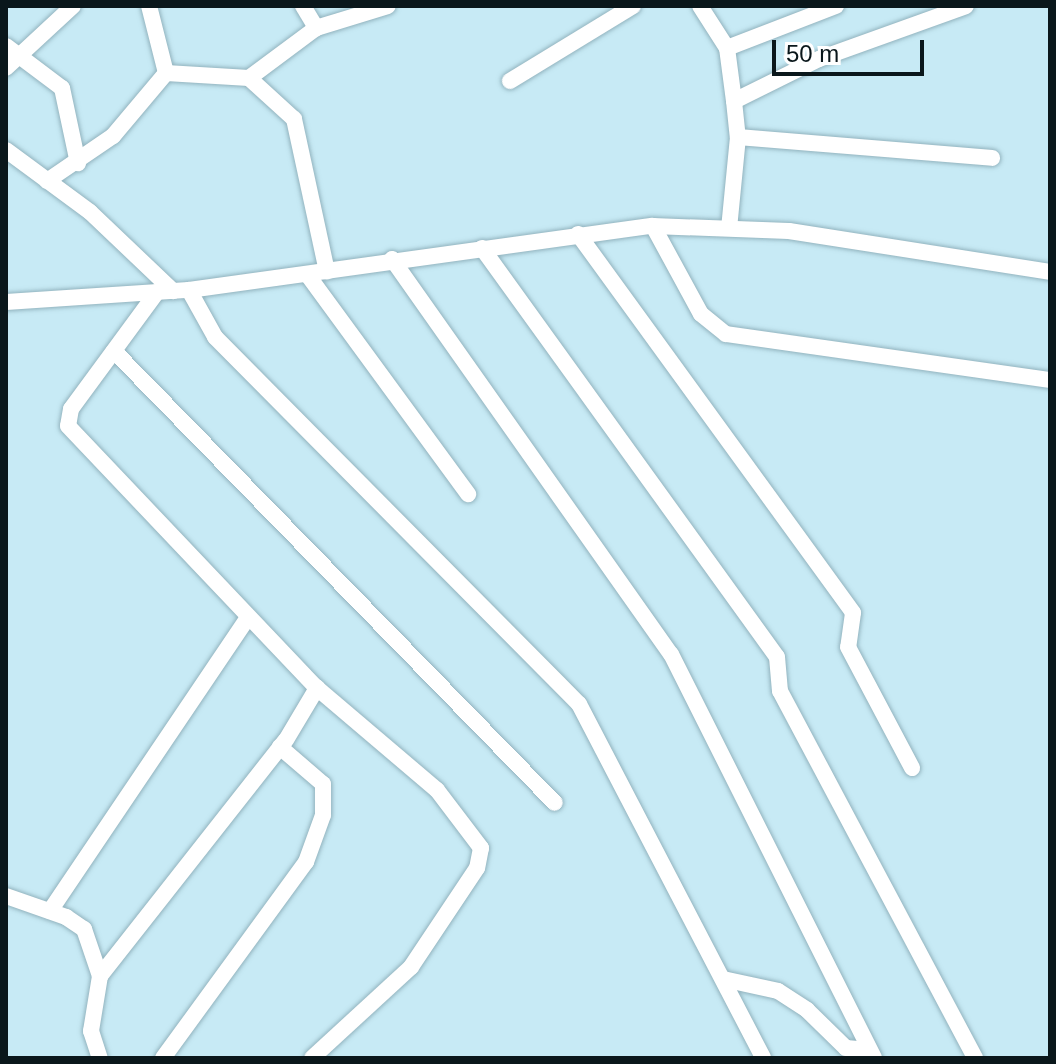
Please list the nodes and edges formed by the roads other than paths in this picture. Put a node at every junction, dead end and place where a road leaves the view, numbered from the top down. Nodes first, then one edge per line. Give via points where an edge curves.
1 (73, 6) edge
2 (149, 6) edge
3 (303, 6) edge
4 (388, 6) edge
5 (633, 6) edge
6 (700, 6) edge
7 (836, 6) edge
8 (966, 6) edge
9 (316, 28) junction
10 (727, 48) junction
11 (12, 50) edge
12 (6, 68) edge
13 (166, 73) junction
14 (249, 78) junction
15 (510, 81) dead end
16 (734, 101) junction
17 (738, 137) junction
18 (6, 150) edge
19 (992, 158) dead end
20 (78, 163) junction
21 (47, 181) junction
22 (653, 226) junction
23 (729, 228) junction
24 (578, 234) junction
25 (482, 248) junction
26 (392, 259) junction
27 (327, 271) junction
28 (1050, 272) edge
29 (307, 274) junction
30 (173, 291) junction
31 (6, 302) edge
32 (114, 351) junction
33 (1050, 380) edge
34 (468, 494) dead end
35 (248, 618) junction
36 (317, 688) junction
37 (280, 747) junction
38 (912, 768) dead end
39 (555, 803) dead end
40 (6, 896) edge
41 (50, 911) junction
42 (100, 976) junction
43 (723, 979) junction
44 (872, 1054) edge
45 (100, 1058) edge
46 (163, 1058) edge
47 (312, 1058) edge
48 (763, 1058) edge
49 (975, 1058) edge

1 - 11 street
2 - 13 street
3 - 9 street
4 - 9 street
5 - 15 street
6 - 10 street
7 - 10 street
8 - 16 street via 819,59
9 - 14 street
10 - 16 street
11 - 12 street
11 - 20 street via 62,88
13 - 14 street
13 - 20 street via 123,126
14 - 27 street via 294,119
16 - 17 street
17 - 19 street
17 - 23 street
18 - 21 street
20 - 21 street
21 - 30 street via 101,222
22 - 23 street
22 - 24 street
22 - 33 street via 701,314 726,334
23 - 28 street via 789,231
24 - 25 street
24 - 38 street via 853,613 848,647
25 - 26 street
25 - 49 street via 777,657 780,691
26 - 27 street
26 - 44 street via 671,654
27 - 29 street
29 - 30 street
29 - 34 street
30 - 31 street
30 - 32 street
30 - 43 street via 579,704
32 - 35 street via 71,409 68,426
32 - 39 street
35 - 36 street
35 - 41 street
36 - 37 street
36 - 47 street via 437,790 476,838 482,859 411,967
37 - 42 street
37 - 46 street via 323,784 323,815 306,862
40 - 41 street
41 - 42 street via 84,929
42 - 45 street via 91,1031
43 - 44 street via 778,991 807,1010 846,1048
43 - 48 street

